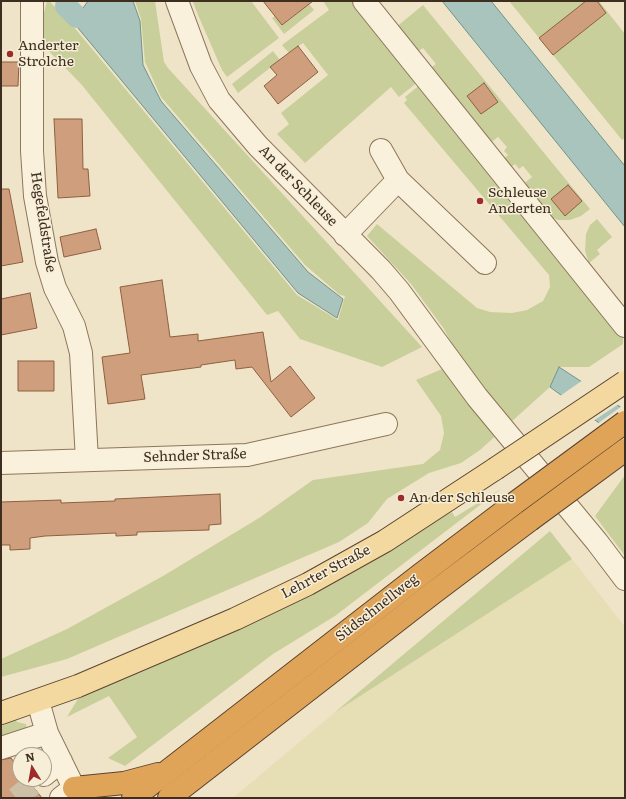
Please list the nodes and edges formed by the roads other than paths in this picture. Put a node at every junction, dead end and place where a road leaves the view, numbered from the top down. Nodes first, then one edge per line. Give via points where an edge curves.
1 (32, 1) edge
2 (177, 1) edge
3 (364, 1) edge
4 (381, 150) dead end
5 (398, 180) junction
6 (345, 235) junction
7 (485, 263) dead end
8 (625, 326) edge
9 (625, 382) edge
10 (625, 422) edge
11 (386, 424) dead end
12 (625, 450) edge
13 (87, 460) junction
14 (1, 463) edge
15 (625, 579) edge
16 (38, 701) junction
17 (1, 713) edge
18 (47, 732) junction
19 (1, 748) edge
20 (62, 761) junction
21 (52, 769) edge
22 (167, 772) junction
23 (68, 793) edge
24 (170, 797) edge
25 (133, 798) edge

1 - 13 street, Hegefeldstraße via 32,151 35,196 47,262 55,288 74,326 81,353
2 - 6 street, An der Schleuse via 201,66 219,100 258,146
3 - 8 street
4 - 5 street
5 - 6 street
5 - 7 street
6 - 15 street, An der Schleuse via 399,291 476,397 598,542
9 - 16 main road, Lehrter Straße, bridge via 385,541 308,584 235,619
10 - 22 highway, Südschnellweg, bridge via 420,574
11 - 13 street, Sehnder Straße via 247,455
12 - 24 highway, Südschnellweg, bridge via 432,593
13 - 14 street, Sehnder Straße
16 - 17 main road, Lehrter Straße
16 - 18 street
18 - 19 street
18 - 20 street
20 - 21 street
20 - 23 street
22 - 23 highway
22 - 25 highway, Südschnellweg

